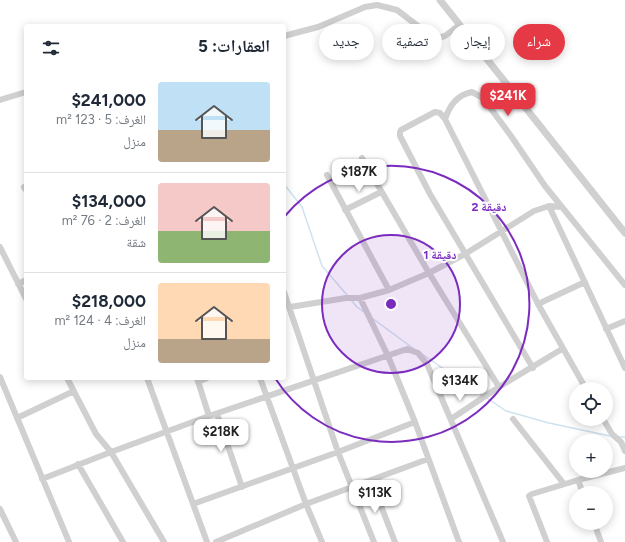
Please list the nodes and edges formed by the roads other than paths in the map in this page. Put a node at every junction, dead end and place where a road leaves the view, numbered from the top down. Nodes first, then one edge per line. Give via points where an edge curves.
1 (440, 0) edge
2 (458, 24) edge
3 (450, 32) edge
4 (286, 35) edge
5 (487, 60) edge
6 (24, 93) edge
7 (0, 100) edge
8 (445, 119) junction
9 (362, 158) dead end
10 (327, 175) dead end
11 (381, 192) junction
12 (549, 206) junction
13 (562, 207) junction
14 (346, 210) junction
15 (501, 231) junction
16 (625, 233) edge
17 (0, 247) edge
18 (465, 254) junction
19 (429, 273) junction
20 (24, 281) edge
21 (585, 282) junction
22 (18, 284) junction
23 (625, 285) edge
24 (389, 290) junction
25 (24, 295) edge
26 (286, 298) edge
27 (360, 298) junction
28 (538, 304) junction
29 (290, 307) junction
30 (625, 321) edge
31 (606, 329) junction
32 (562, 349) junction
33 (388, 356) junction
34 (533, 368) junction
35 (625, 368) edge
36 (0, 377) edge
37 (68, 380) edge
38 (148, 380) edge
39 (197, 380) edge
40 (261, 380) edge
41 (314, 381) junction
42 (582, 382) edge
43 (499, 387) junction
44 (74, 391) junction
45 (266, 397) junction
46 (218, 414) junction
47 (210, 416) junction
48 (17, 418) junction
49 (451, 419) junction
50 (513, 419) dead end
51 (415, 422) junction
52 (607, 426) edge
53 (167, 432) junction
54 (625, 451) edge
55 (110, 452) junction
56 (338, 452) junction
57 (428, 459) junction
58 (78, 464) junction
59 (625, 468) edge
60 (294, 469) junction
61 (42, 478) junction
62 (371, 480) junction
63 (578, 480) junction
64 (564, 484) junction
65 (580, 486) edge
66 (242, 487) junction
67 (352, 488) junction
68 (193, 504) junction
69 (306, 504) junction
70 (0, 509) edge
71 (597, 530) edge
72 (16, 542) edge
73 (69, 542) edge
74 (123, 542) edge
75 (164, 542) edge
76 (207, 542) edge
77 (216, 542) edge
78 (321, 542) edge
79 (374, 542) edge
80 (395, 542) edge
81 (459, 542) edge
82 (503, 542) edge
83 (546, 542) edge
84 (601, 542) edge

1 - 2 street
3 - 4 street via 438,38 431,36 398,10 378,5 365,7 318,27
5 - 16 street
6 - 7 street
8 - 13 street via 454,100 463,94 472,92 483,98
8 - 15 street
8 - 18 street via 440,113 435,112 401,130 400,136
9 - 11 street
10 - 14 street
11 - 14 street
11 - 19 street
12 - 13 street
12 - 15 street via 534,211
12 - 21 street
13 - 23 street
14 - 24 street
15 - 18 street
15 - 28 street
17 - 22 street
18 - 19 street
18 - 34 street
19 - 24 street
19 - 43 street
20 - 22 street
21 - 28 street
21 - 31 street
22 - 25 street
24 - 27 street
26 - 29 street
27 - 29 street
27 - 33 street
28 - 32 street
29 - 41 street
30 - 31 street
31 - 35 street
32 - 34 street
32 - 42 street
33 - 41 street
33 - 49 street via 407,349 413,350 423,358 428,364
33 - 51 street
34 - 43 street
36 - 48 street
37 - 44 street
38 - 53 street
39 - 47 street
40 - 45 street
41 - 45 street
41 - 56 street
43 - 49 street
44 - 48 street
44 - 55 street via 96,434
45 - 46 street
45 - 60 street
46 - 47 street
46 - 66 street
47 - 53 street
48 - 61 street
49 - 82 street
50 - 64 street
51 - 56 street
51 - 57 street
52 - 54 street
53 - 55 street
53 - 68 street
55 - 58 street
55 - 75 street
56 - 60 street
56 - 67 street
57 - 62 street
57 - 81 street
58 - 61 street
58 - 74 street
59 - 63 street
60 - 66 street
60 - 69 street
61 - 73 street
62 - 67 street
62 - 80 street
63 - 64 street
63 - 65 street
64 - 83 street via 529,496
66 - 68 street
67 - 69 street
67 - 79 street
68 - 76 street
69 - 77 street
69 - 78 street
70 - 72 street
71 - 84 street

